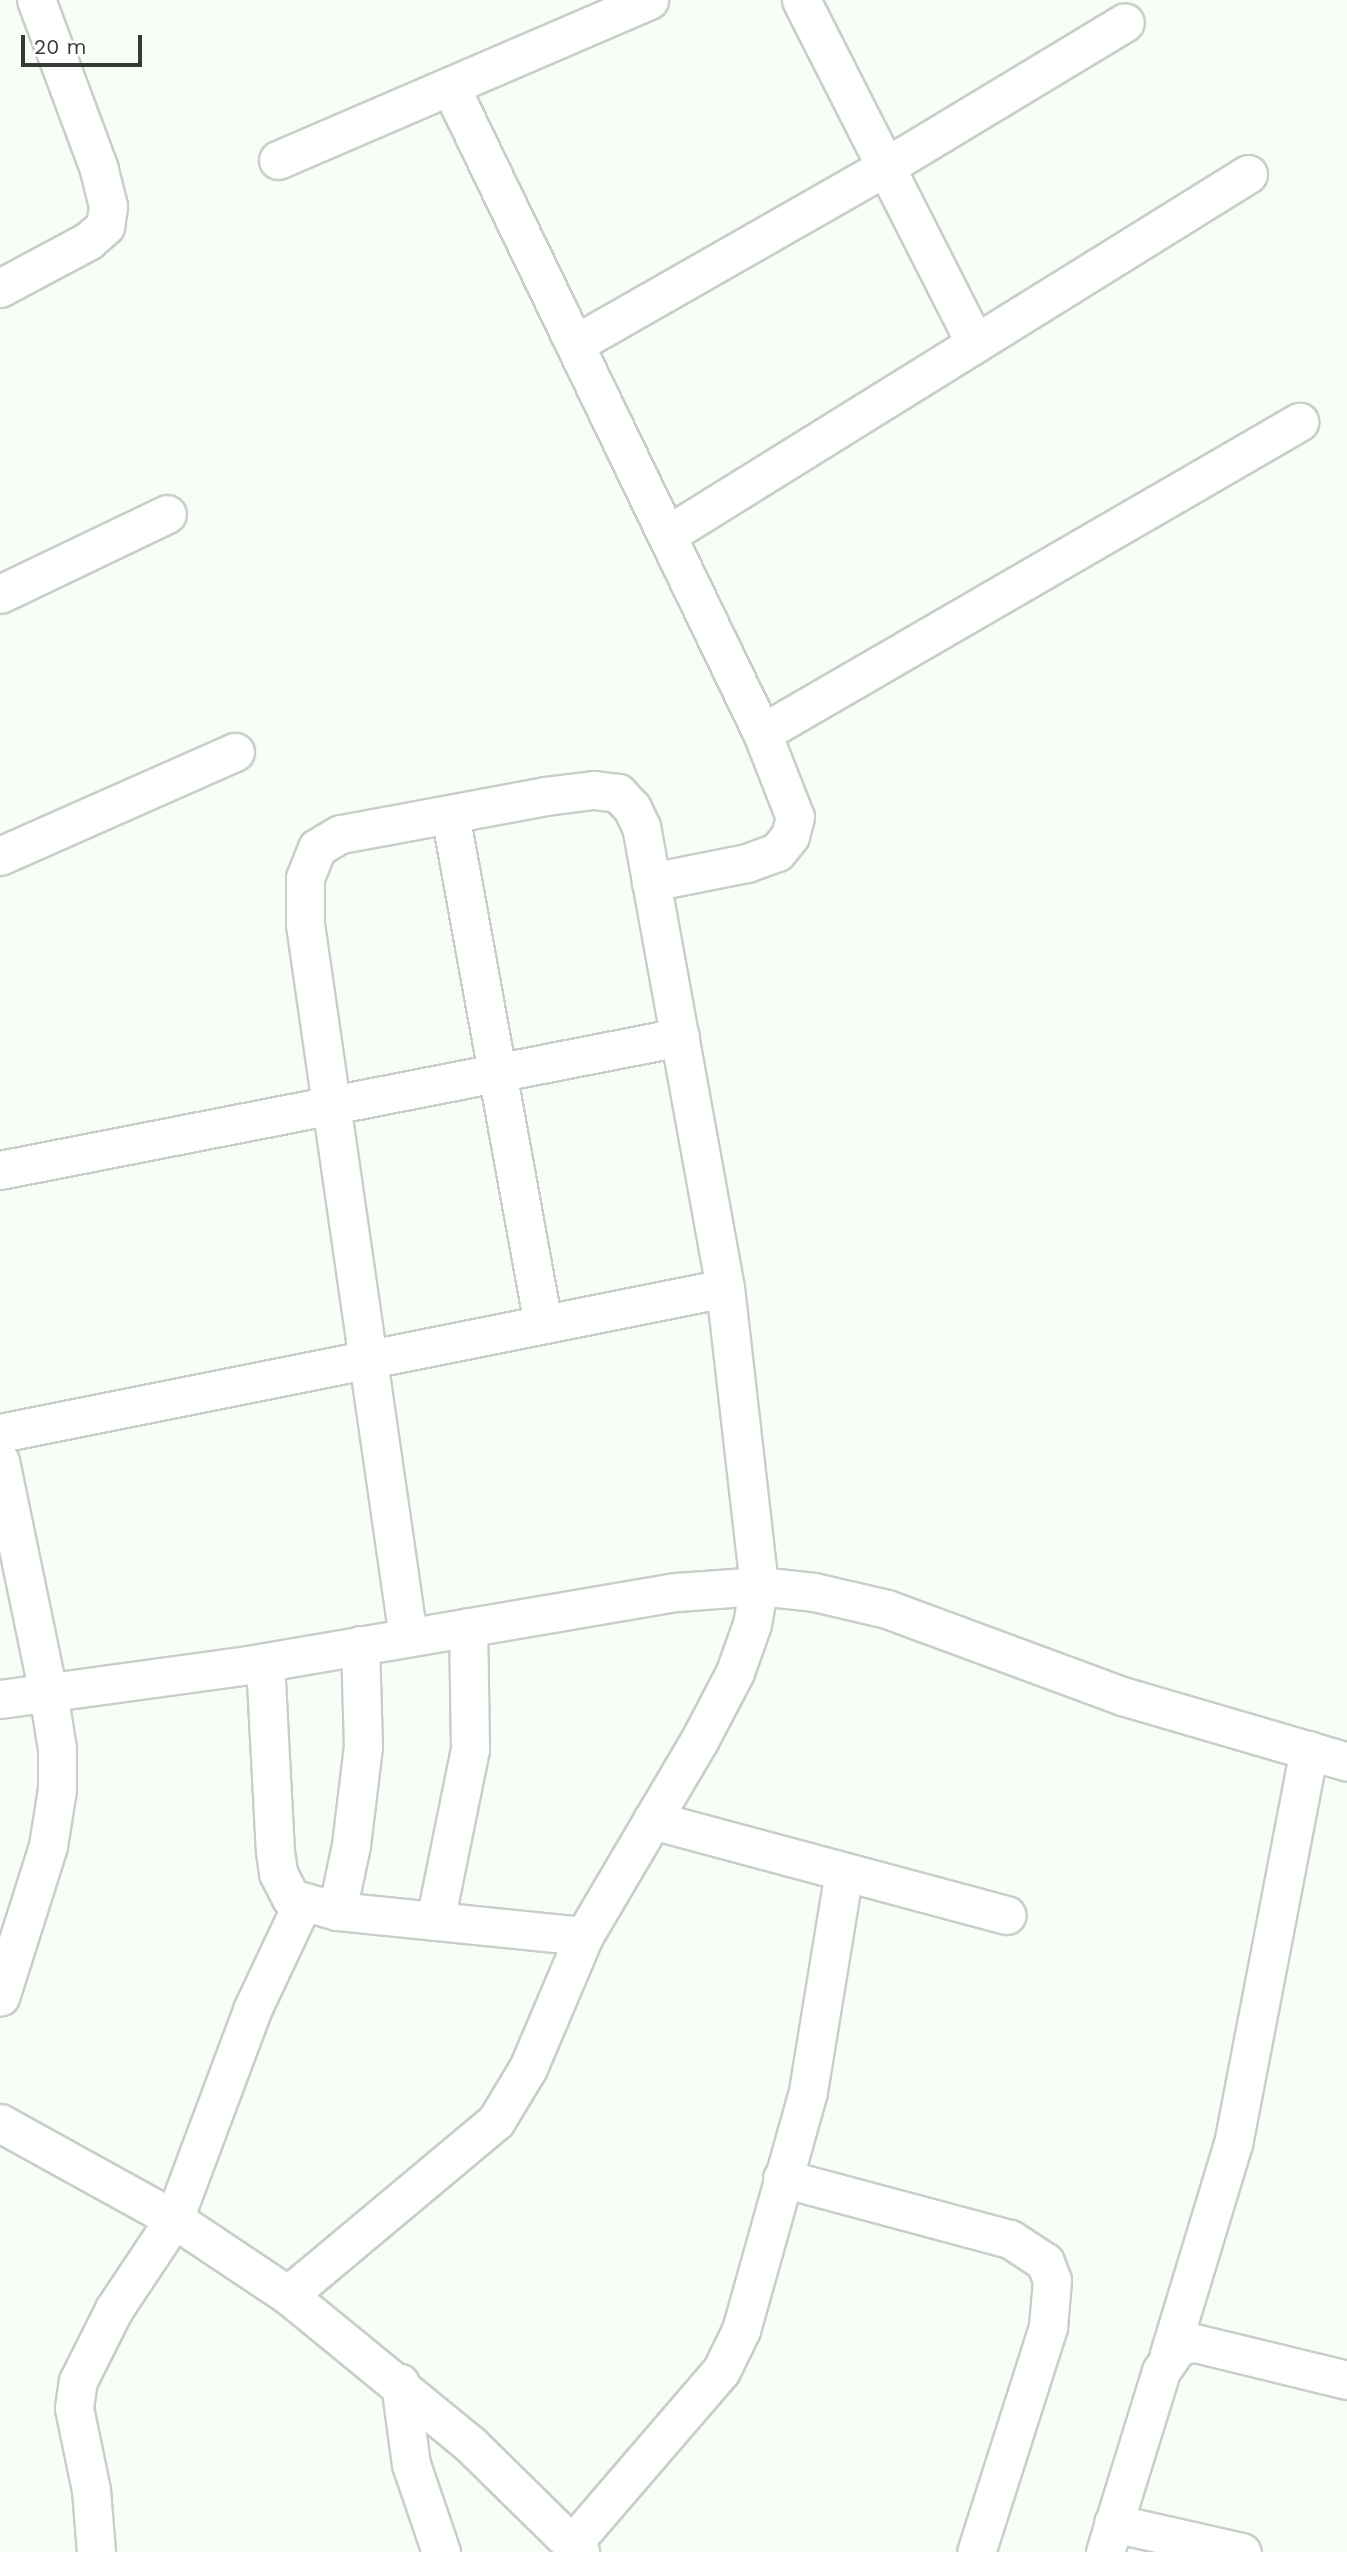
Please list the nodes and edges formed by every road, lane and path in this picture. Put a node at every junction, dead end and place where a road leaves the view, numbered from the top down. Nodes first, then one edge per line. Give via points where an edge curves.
1 (36, 0) edge
2 (649, 0) edge
3 (801, 0) edge
4 (1125, 22) dead end
5 (450, 86) junction
6 (278, 160) dead end
7 (885, 167) junction
8 (1248, 174) dead end
9 (0, 288) edge
10 (975, 343) junction
11 (575, 344) junction
12 (1299, 422) dead end
13 (167, 514) dead end
14 (667, 535) junction
15 (0, 594) edge
16 (762, 733) junction
17 (235, 752) dead end
18 (450, 814) junction
19 (0, 856) edge
20 (651, 882) junction
21 (680, 1037) junction
22 (496, 1073) junction
23 (331, 1106) junction
24 (0, 1170) edge
25 (725, 1287) junction
26 (543, 1324) junction
27 (367, 1359) junction
28 (0, 1433) edge
29 (0, 1461) edge
30 (760, 1586) junction
31 (468, 1626) junction
32 (408, 1637) junction
33 (360, 1645) junction
34 (265, 1662) junction
35 (48, 1692) junction
36 (0, 1699) edge
37 (1308, 1750) junction
38 (1347, 1762) edge
39 (652, 1820) junction
40 (844, 1872) junction
41 (302, 1904) junction
42 (337, 1912) junction
43 (1007, 1915) dead end
44 (435, 1921) junction
45 (584, 1936) junction
46 (0, 1997) edge
47 (0, 2123) edge
48 (782, 2178) junction
49 (174, 2219) junction
50 (288, 2295) junction
51 (1169, 2354) junction
52 (1347, 2380) edge
53 (400, 2383) junction
54 (1109, 2537) edge
55 (576, 2548) edge
56 (96, 2552) edge
57 (442, 2552) edge
58 (976, 2552) edge
59 (1241, 2552) edge

1 - 9 street via 99,169 108,206 105,226 88,241
2 - 5 street
3 - 7 street
4 - 7 street
5 - 6 street
5 - 11 street
7 - 10 street
7 - 11 street
8 - 10 street
10 - 14 street
11 - 14 street
12 - 16 street
13 - 15 street
14 - 16 street
16 - 20 street via 795,817 790,836 777,852 747,863
17 - 19 street
18 - 20 street via 581,792 618,793 632,807 641,827
18 - 22 street
18 - 23 street via 340,834 317,848 305,878 305,924
20 - 21 street
21 - 22 street
21 - 25 street
22 - 23 street
22 - 26 street
23 - 24 street
23 - 27 street
25 - 26 street
25 - 30 street
26 - 27 street
27 - 28 street
27 - 32 street
29 - 35 street
30 - 31 street via 677,1592
30 - 37 street via 814,1592 887,1609 1064,1677
30 - 39 street via 735,1672
31 - 32 street
31 - 44 street via 470,1749
32 - 33 street
33 - 34 street
33 - 42 street via 363,1746 353,1834
34 - 35 street
34 - 41 street via 278,1873 290,1898
35 - 36 street
35 - 46 street via 57,1776 48,1846
37 - 38 street
37 - 51 street via 1233,2144
39 - 40 street
39 - 45 street
40 - 43 street
40 - 48 street via 808,2091
41 - 42 street
41 - 49 street via 253,2008
42 - 44 street
44 - 45 street
45 - 50 street via 528,2068 496,2122
47 - 49 street
48 - 55 street via 741,2330 722,2371
48 - 58 street via 1010,2239 1045,2262 1052,2280 1048,2327
49 - 50 street
49 - 56 street via 114,2309 78,2381 74,2408 91,2490
50 - 53 street
51 - 52 street via 1179,2345 1195,2343
51 - 54 street
53 - 55 street
53 - 57 street via 411,2464
54 - 59 street

